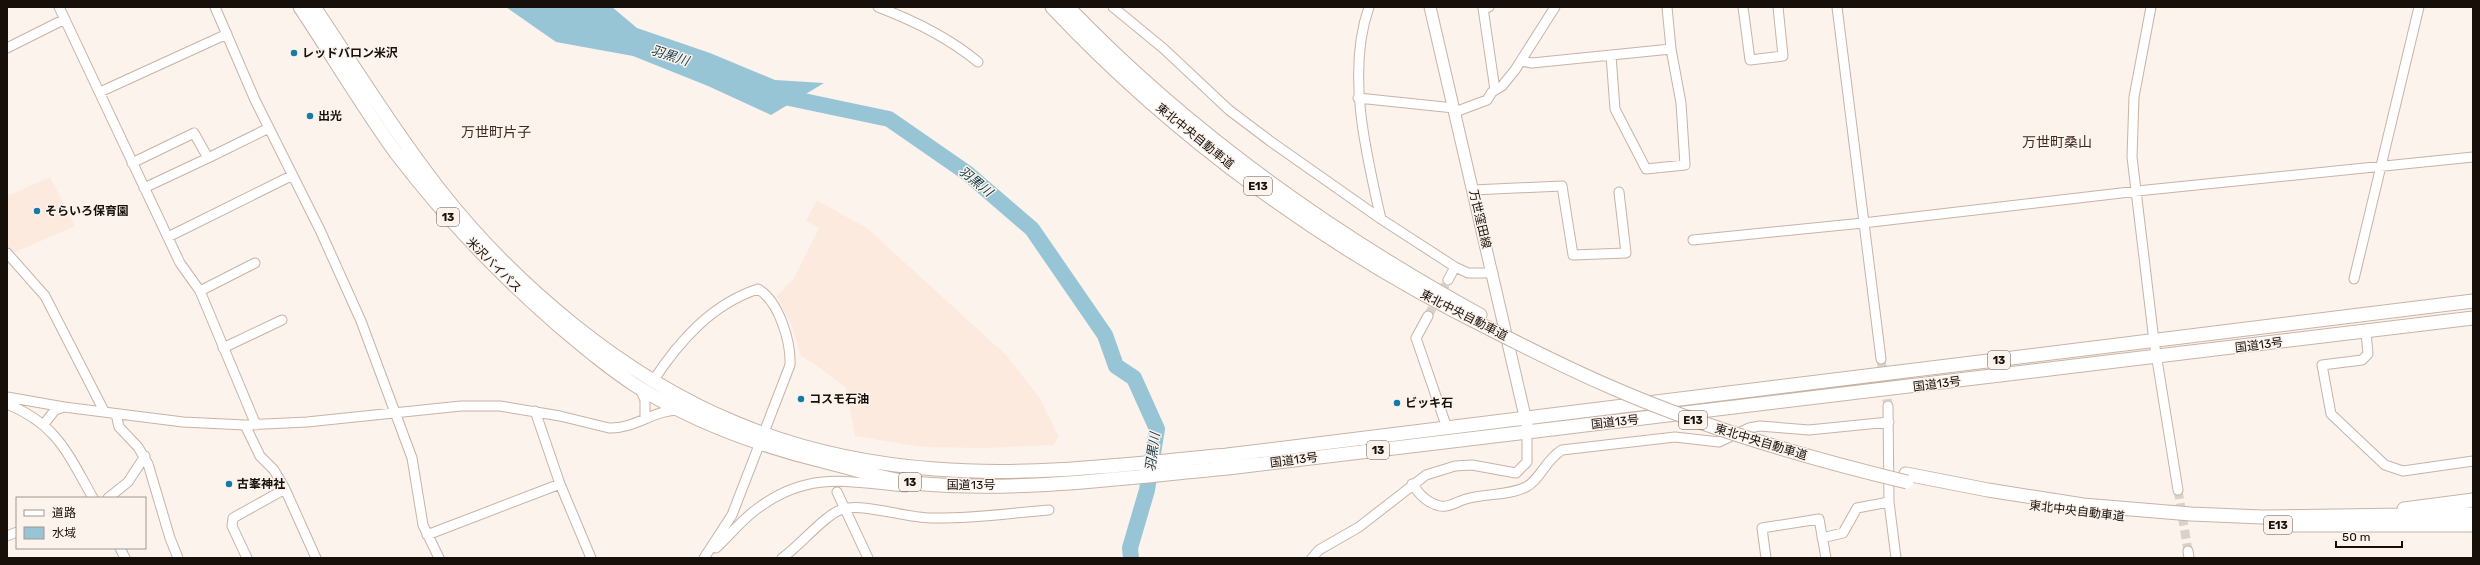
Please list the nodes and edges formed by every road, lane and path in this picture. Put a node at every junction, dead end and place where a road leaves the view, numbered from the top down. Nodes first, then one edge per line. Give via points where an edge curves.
1 (59, 7) edge
2 (215, 7) edge
3 (300, 7) edge
4 (314, 7) edge
5 (878, 7) edge
6 (1052, 7) edge
7 (1068, 7) edge
8 (1114, 7) edge
9 (1369, 7) edge
10 (1430, 7) edge
11 (1489, 7) edge
12 (1555, 7) edge
13 (1667, 7) edge
14 (1743, 7) edge
15 (1778, 7) edge
16 (1838, 7) edge
17 (2151, 7) edge
18 (2419, 7) edge
19 (65, 20) junction
20 (227, 34) junction
21 (7, 48) edge
22 (1671, 49) junction
23 (1611, 55) junction
24 (1521, 61) junction
25 (978, 62) dead end
26 (1495, 90) junction
27 (100, 92) junction
28 (1358, 98) junction
29 (1455, 110) junction
30 (268, 128) junction
31 (2473, 157) edge
32 (208, 158) junction
33 (132, 163) junction
34 (2380, 166) junction
35 (291, 176) junction
36 (144, 188) junction
37 (1474, 190) junction
38 (1619, 192) dead end
39 (2136, 193) junction
40 (1381, 219) junction
41 (1864, 223) junction
42 (168, 237) junction
43 (1692, 240) dead end
44 (8, 258) edge
45 (255, 263) dead end
46 (1455, 267) junction
47 (1493, 273) junction
48 (2354, 279) dead end
49 (1448, 280) tunnel mouth
50 (200, 291) junction
51 (2473, 301) edge
52 (1428, 316) tunnel mouth
53 (2473, 318) edge
54 (282, 320) dead end
55 (1492, 325) junction
56 (2366, 332) junction
57 (2154, 341) junction
58 (223, 348) junction
59 (2158, 358) junction
60 (1881, 359) tunnel mouth
61 (653, 381) junction
62 (639, 387) junction
63 (7, 397) edge
64 (7, 404) edge
65 (1888, 406) tunnel mouth
66 (64, 407) junction
67 (681, 410) junction
68 (104, 411) junction
69 (535, 411) junction
70 (396, 412) junction
71 (116, 414) junction
72 (1526, 417) junction
73 (645, 418) junction
74 (1889, 422) junction
75 (44, 424) junction
76 (256, 424) junction
77 (245, 425) junction
78 (1447, 428) junction
79 (1527, 432) junction
80 (762, 439) junction
81 (145, 456) junction
82 (2473, 461) edge
83 (1906, 478) junction
84 (560, 484) junction
85 (1412, 484) junction
86 (938, 485) junction
87 (285, 489) junction
88 (2178, 490) tunnel mouth
89 (837, 492) dead end
90 (92, 497) edge
91 (109, 497) edge
92 (2473, 500) edge
93 (1889, 502) junction
94 (844, 508) junction
95 (1049, 510) dead end
96 (2473, 514) edge
97 (2334, 516) junction
98 (2473, 524) edge
99 (427, 535) junction
100 (1822, 538) junction
101 (120, 549) edge
102 (706, 557) edge
103 (125, 558) edge
104 (178, 558) edge
105 (247, 558) edge
106 (316, 558) edge
107 (439, 558) edge
108 (591, 558) edge
109 (782, 558) edge
110 (868, 558) edge
111 (1312, 558) edge
112 (1766, 558) edge
113 (1826, 558) edge
114 (1896, 558) edge

1 - 19 street
2 - 20 street
3 - 62 highway, 米沢バイパス / 13 via 395,151 463,235 528,299 600,360
4 - 61 highway, 米沢バイパス / 13 via 407,145 440,190 472,227 500,257 567,318
5 - 25 street via 917,22 959,46
6 - 55 highway, 東北中央自動車道 / E13 via 1143,94 1266,193 1321,232 1418,292
7 - 55 highway, 東北中央自動車道 / E13 via 1152,89 1269,182 1377,255
8 - 40 street via 1164,49 1229,110
9 - 28 street via 1359,60
10 - 29 main road, 万世窪田線
11 - 26 street via 1483,8
12 - 24 street
13 - 22 street
14 - 15 street via 1750,60 1783,56
16 - 41 street
17 - 39 street via 2136,82 2132,117 2132,157
18 - 34 street
19 - 21 street
19 - 27 street
20 - 27 street
20 - 30 street
22 - 23 street
22 - 23 street via 1681,103 1685,165 1646,170 1615,109
23 - 24 street via 1532,63
24 - 26 street via 1502,86
26 - 29 street via 1487,100
27 - 33 street
28 - 29 street
28 - 40 street
29 - 37 main road, 万世窪田線
30 - 32 street
30 - 35 street
31 - 34 street
32 - 33 street via 194,133
32 - 36 street
33 - 36 street
34 - 39 street
34 - 48 street
35 - 42 street
35 - 70 street via 320,230 361,321
36 - 42 street
37 - 38 street via 1562,186 1573,255 1626,253
37 - 47 main road, 万世窪田線
39 - 41 street
39 - 57 street
40 - 46 street
41 - 43 street
41 - 60 street
42 - 50 street via 180,263
44 - 68 street via 45,296
45 - 50 street
46 - 47 street via 1468,273
46 - 49 street
47 - 72 main road, 万世窪田線
50 - 58 street
51 - 57 highway, 国道13号 / 13
52 - 78 street via 1416,338
53 - 56 highway, 国道13号 / 13
54 - 58 street
55 - 83 highway, 東北中央自動車道 / E13, bridge via 1614,389 1707,425 1840,466
56 - 59 highway, 国道13号 / 13
56 - 82 street via 2368,354 2362,360 2322,365 2331,414 2385,465 2403,471
57 - 59 street
57 - 72 highway, 国道13号 / 13
58 - 76 street
59 - 79 highway, 国道13号 / 13
59 - 88 street
61 - 80 highway, 米沢バイパス / 13
61 - 80 street via 697,325 744,293 758,289 765,293 780,318 790,355 790,365
62 - 67 highway, 米沢バイパス / 13
62 - 73 street via 645,400
63 - 66 street
64 - 75 street
65 - 74 street
66 - 68 street
66 - 75 street via 55,410
67 - 73 street via 660,412
67 - 80 highway, 米沢バイパス / 13
68 - 71 street
69 - 70 street via 481,406
69 - 73 street via 609,428 630,426
69 - 84 street
70 - 76 street via 308,422
70 - 99 street via 412,458 421,516
71 - 77 street via 183,422
71 - 81 street via 119,427
72 - 78 highway, 国道13号 / 13
72 - 79 main road, 万世窪田線
74 - 85 street via 1802,430 1760,426 1749,428 1719,442 1675,437 1562,450 1552,456 1528,486 1503,493 1466,498 1443,506 1432,504 1423,498
74 - 93 street
75 - 90 street via 66,450
76 - 77 street
77 - 87 street via 260,456 274,470
78 - 80 highway, 国道13号 / 13 via 1227,455 1063,470 991,472 919,468 859,459 790,442
79 - 85 street via 1527,462 1516,473 1472,465 1455,466 1426,475
79 - 86 highway, 国道13号 / 13 via 1228,468 1065,483
80 - 86 highway, 国道13号 / 13 via 883,476
80 - 102 street via 732,515
81 - 91 street via 128,482
81 - 104 street
83 - 97 highway, 東北中央自動車道 / E13 via 2106,507 2191,514
83 - 98 highway, 東北中央自動車道 / E13 via 1990,499 2191,523 2335,526
84 - 99 street
84 - 108 street
85 - 111 street via 1372,518 1319,550
86 - 102 street via 912,488 828,481 802,485 760,506
87 - 105 street via 233,518 232,526
87 - 106 street
89 - 94 street
92 - 97 highway
93 - 100 street via 1857,508 1843,533
93 - 114 street
94 - 95 street via 871,509 913,518
94 - 109 street via 826,519 797,548
94 - 110 street
96 - 97 highway, 東北中央自動車道 / E13
99 - 107 street
100 - 112 street via 1819,519 1762,528
100 - 113 street
101 - 103 street

